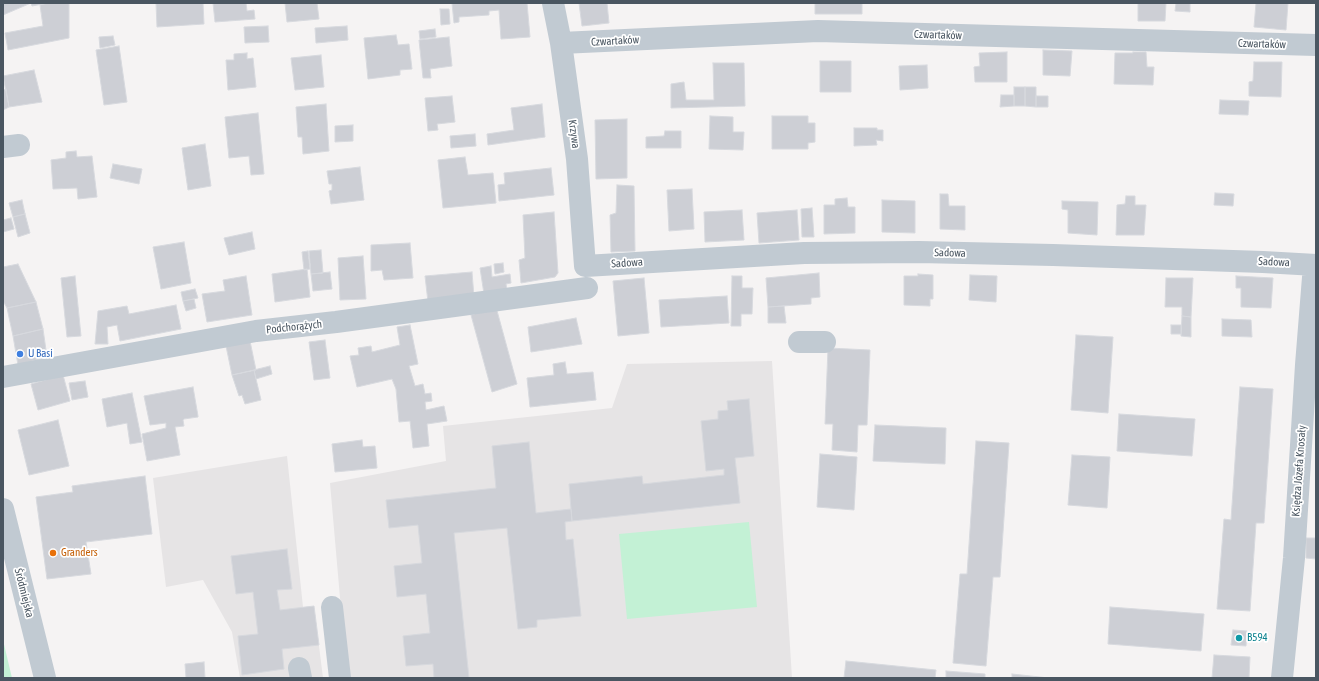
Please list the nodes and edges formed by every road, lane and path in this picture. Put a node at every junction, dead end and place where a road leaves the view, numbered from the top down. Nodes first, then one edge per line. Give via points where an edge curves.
1 (553, 3) edge
2 (561, 43) junction
3 (1316, 46) edge
4 (1315, 265) edge
5 (585, 266) joint
6 (587, 288) dead end
7 (799, 342) dead end
8 (824, 342) dead end
9 (3, 377) edge
10 (3, 509) edge
11 (332, 607) dead end
12 (45, 678) edge
13 (340, 678) edge
14 (1282, 678) edge

1 - 2 street, Krzywa
2 - 3 street, Czwartaków via 818,31
2 - 5 street, Krzywa via 577,159
4 - 5 street, Sadowa via 919,252 804,253
4 - 14 street, Księdza Józefa Knosały via 1304,387 1294,558
6 - 9 street, Podchorążych via 256,331
7 - 8 street
10 - 12 street, Śródmiejska
11 - 13 street

